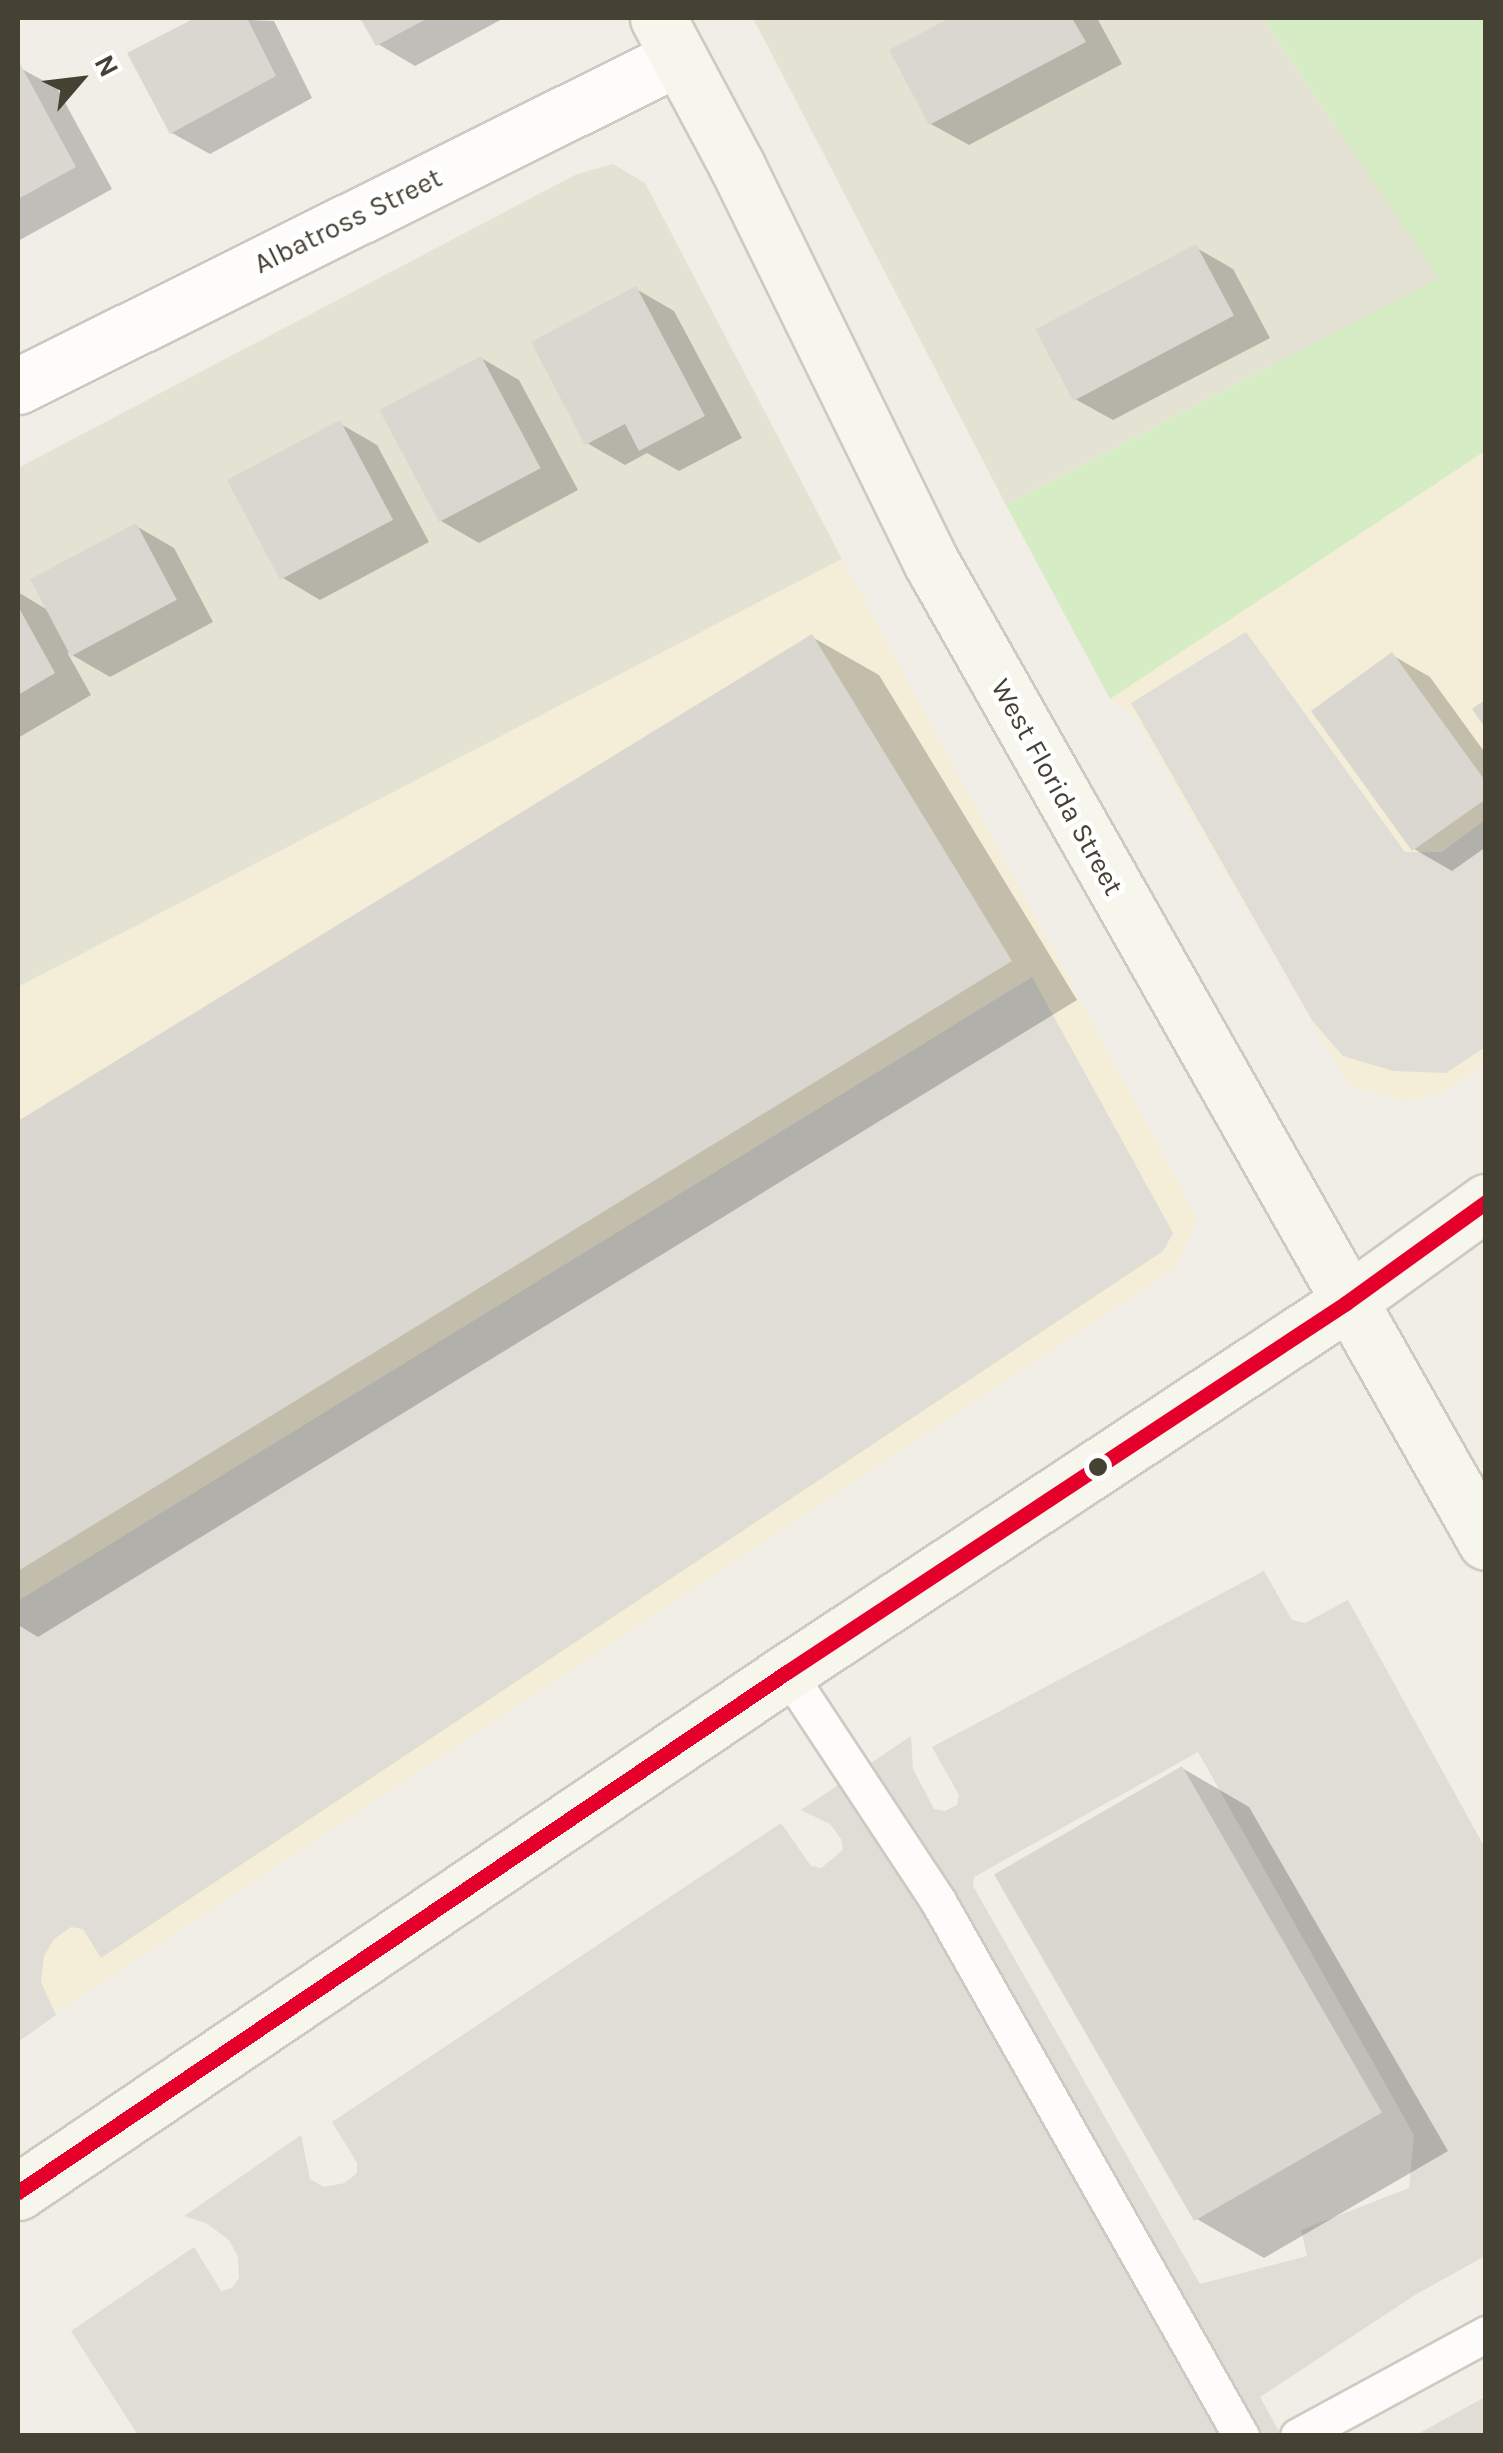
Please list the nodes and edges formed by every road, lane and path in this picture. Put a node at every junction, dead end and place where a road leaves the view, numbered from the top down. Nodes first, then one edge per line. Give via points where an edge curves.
1 (668, 37) edge
2 (18, 386) edge
3 (1486, 1202) edge
4 (1346, 1302) junction
5 (1486, 1542) edge
6 (788, 1672) junction
7 (18, 2192) edge
8 (1486, 2334) edge
9 (1241, 2436) edge
10 (1298, 2436) edge

1 - 2 street, Albatross Street
1 - 4 main road, West Florida Street via 931,562
3 - 4 main road
4 - 5 main road, West Florida Street
4 - 6 main road
6 - 7 main road
6 - 9 lane via 938,1901
8 - 10 lane

